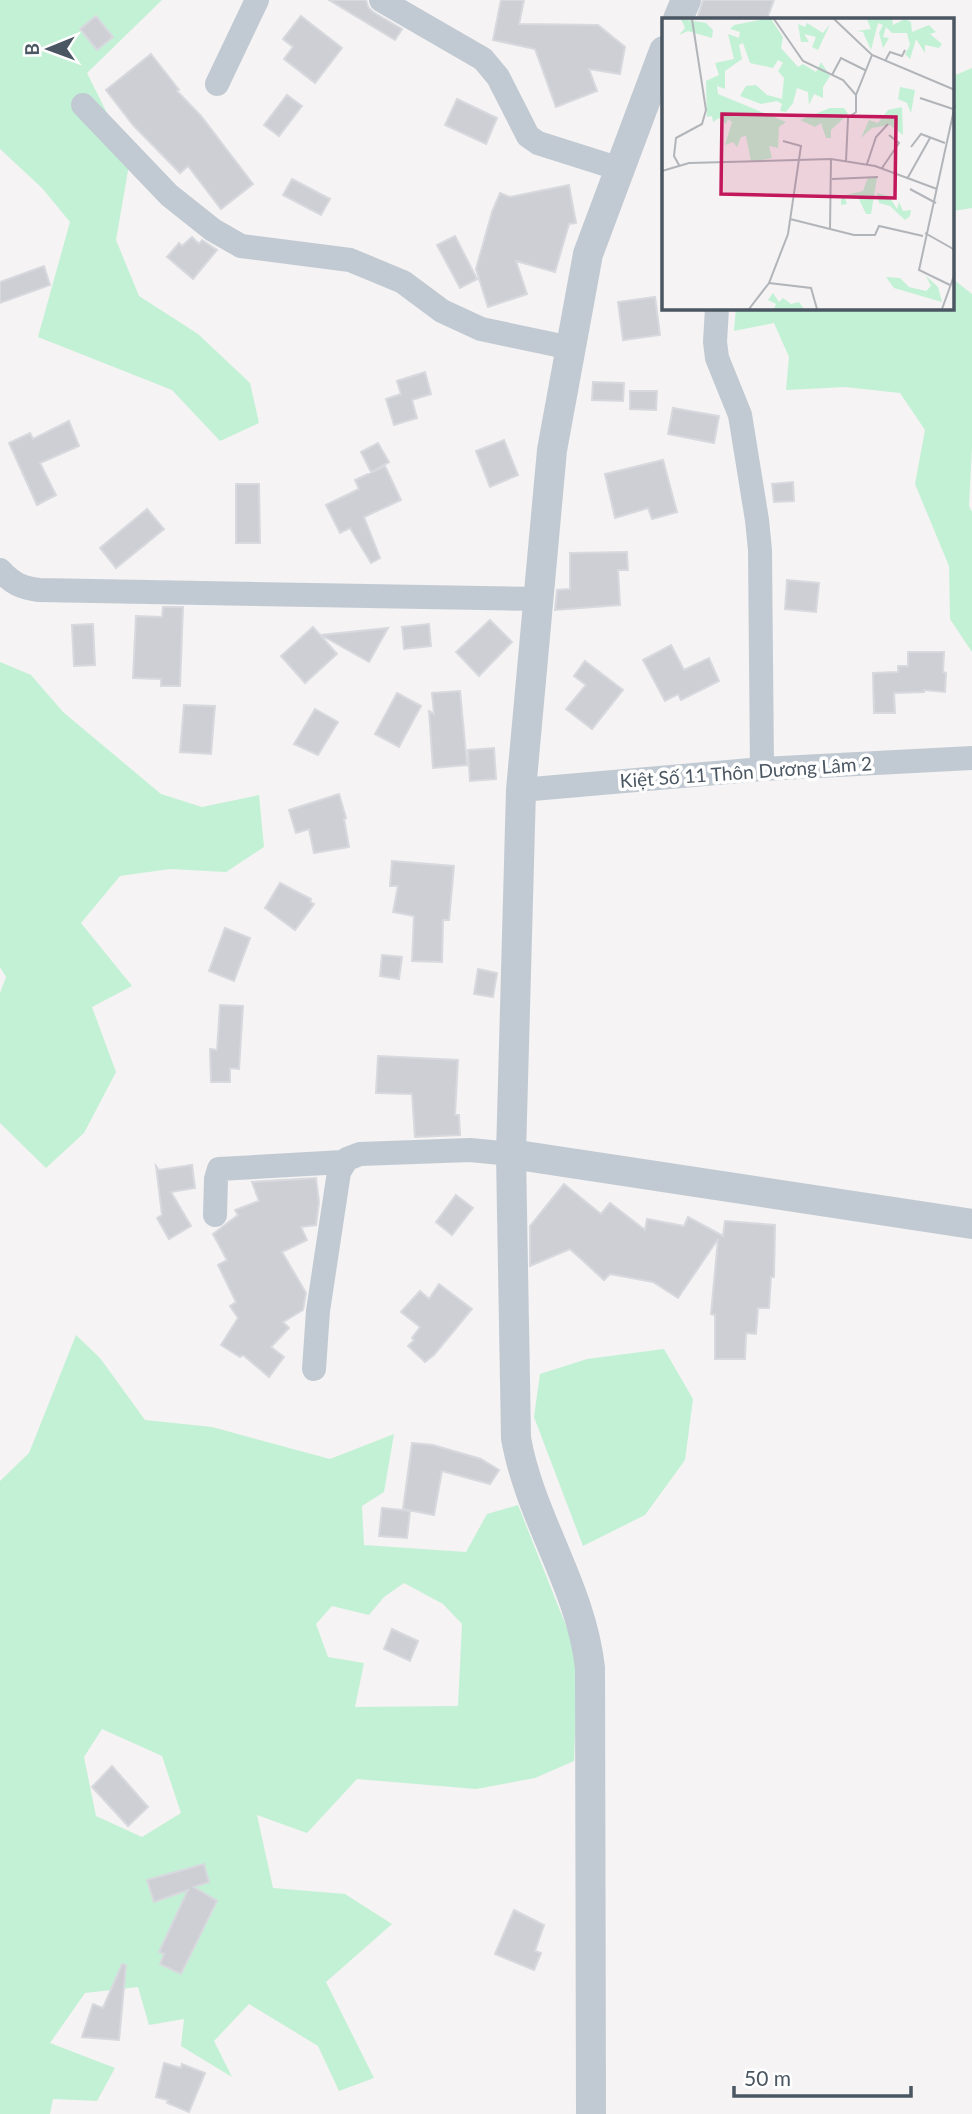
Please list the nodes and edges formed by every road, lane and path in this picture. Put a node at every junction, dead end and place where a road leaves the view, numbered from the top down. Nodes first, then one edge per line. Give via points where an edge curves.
1 (257, 0) edge
2 (381, 0) edge
3 (686, 0) edge
4 (678, 18) edge
5 (662, 56) edge
6 (217, 84) dead end
7 (83, 105) dead end
8 (620, 169) junction
9 (717, 310) edge
10 (571, 348) junction
11 (0, 570) edge
12 (538, 598) junction
13 (972, 758) edge
14 (762, 769) junction
15 (521, 790) junction
16 (511, 1154) junction
17 (343, 1162) junction
18 (215, 1215) dead end
19 (972, 1224) edge
20 (314, 1369) dead end
21 (591, 2114) edge

1 - 6 street
2 - 8 street via 483,59 498,77 528,136
3 - 4 street
5 - 8 street
7 - 10 street via 169,195 241,246 350,260 403,282 442,311 481,329
8 - 10 street via 588,254
9 - 14 street via 717,358 740,415 760,550
10 - 12 street via 552,450
11 - 12 street via 22,588 39,590
12 - 15 street
13 - 14 street, Kiệt Số 11 Thôn Dương Lâm 2
14 - 15 street, Kiệt Số 11 Thôn Dương Lâm 2
15 - 16 street
16 - 17 street via 470,1150 367,1154
16 - 19 street
16 - 21 street via 516,1438 521,1466 581,1617 590,1668
17 - 18 street via 219,1169
17 - 20 street via 318,1311

